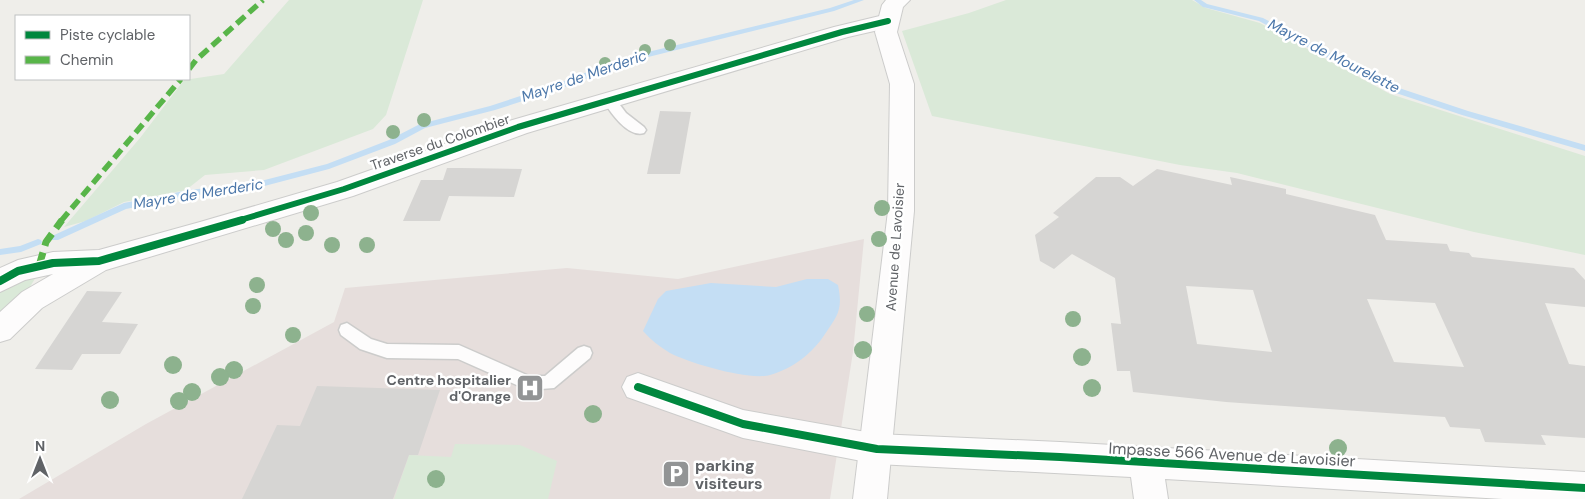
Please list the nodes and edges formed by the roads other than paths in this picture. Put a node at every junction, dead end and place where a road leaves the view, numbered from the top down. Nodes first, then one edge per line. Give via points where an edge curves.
1 (894, 10) edge
2 (609, 100) junction
3 (639, 130) dead end
4 (99, 261) junction
5 (0, 281) edge
6 (0, 330) edge
7 (346, 330) dead end
8 (584, 353) dead end
9 (638, 386) dead end
10 (877, 449) junction
11 (1146, 463) junction
12 (1585, 488) edge
13 (870, 499) edge
14 (1152, 499) edge

1 - 2 street, Traverse du Colombier via 842,32
1 - 10 street, Avenue de Lavoisier via 886,32 902,84 901,211
2 - 3 lane via 621,116
2 - 4 street, Traverse du Colombier via 510,130 344,189
4 - 5 street, Traverse du Colombier via 52,263 18,271
4 - 6 street via 32,300
7 - 8 lane via 366,344 387,351 459,352 528,383 548,383
9 - 10 street, Impasse 566 Avenue de Lavoisier via 743,424
10 - 11 street, Impasse 566 Avenue de Lavoisier
10 - 13 street, Avenue de Lavoisier
11 - 12 street, Impasse 566 Avenue de Lavoisier
11 - 14 street

